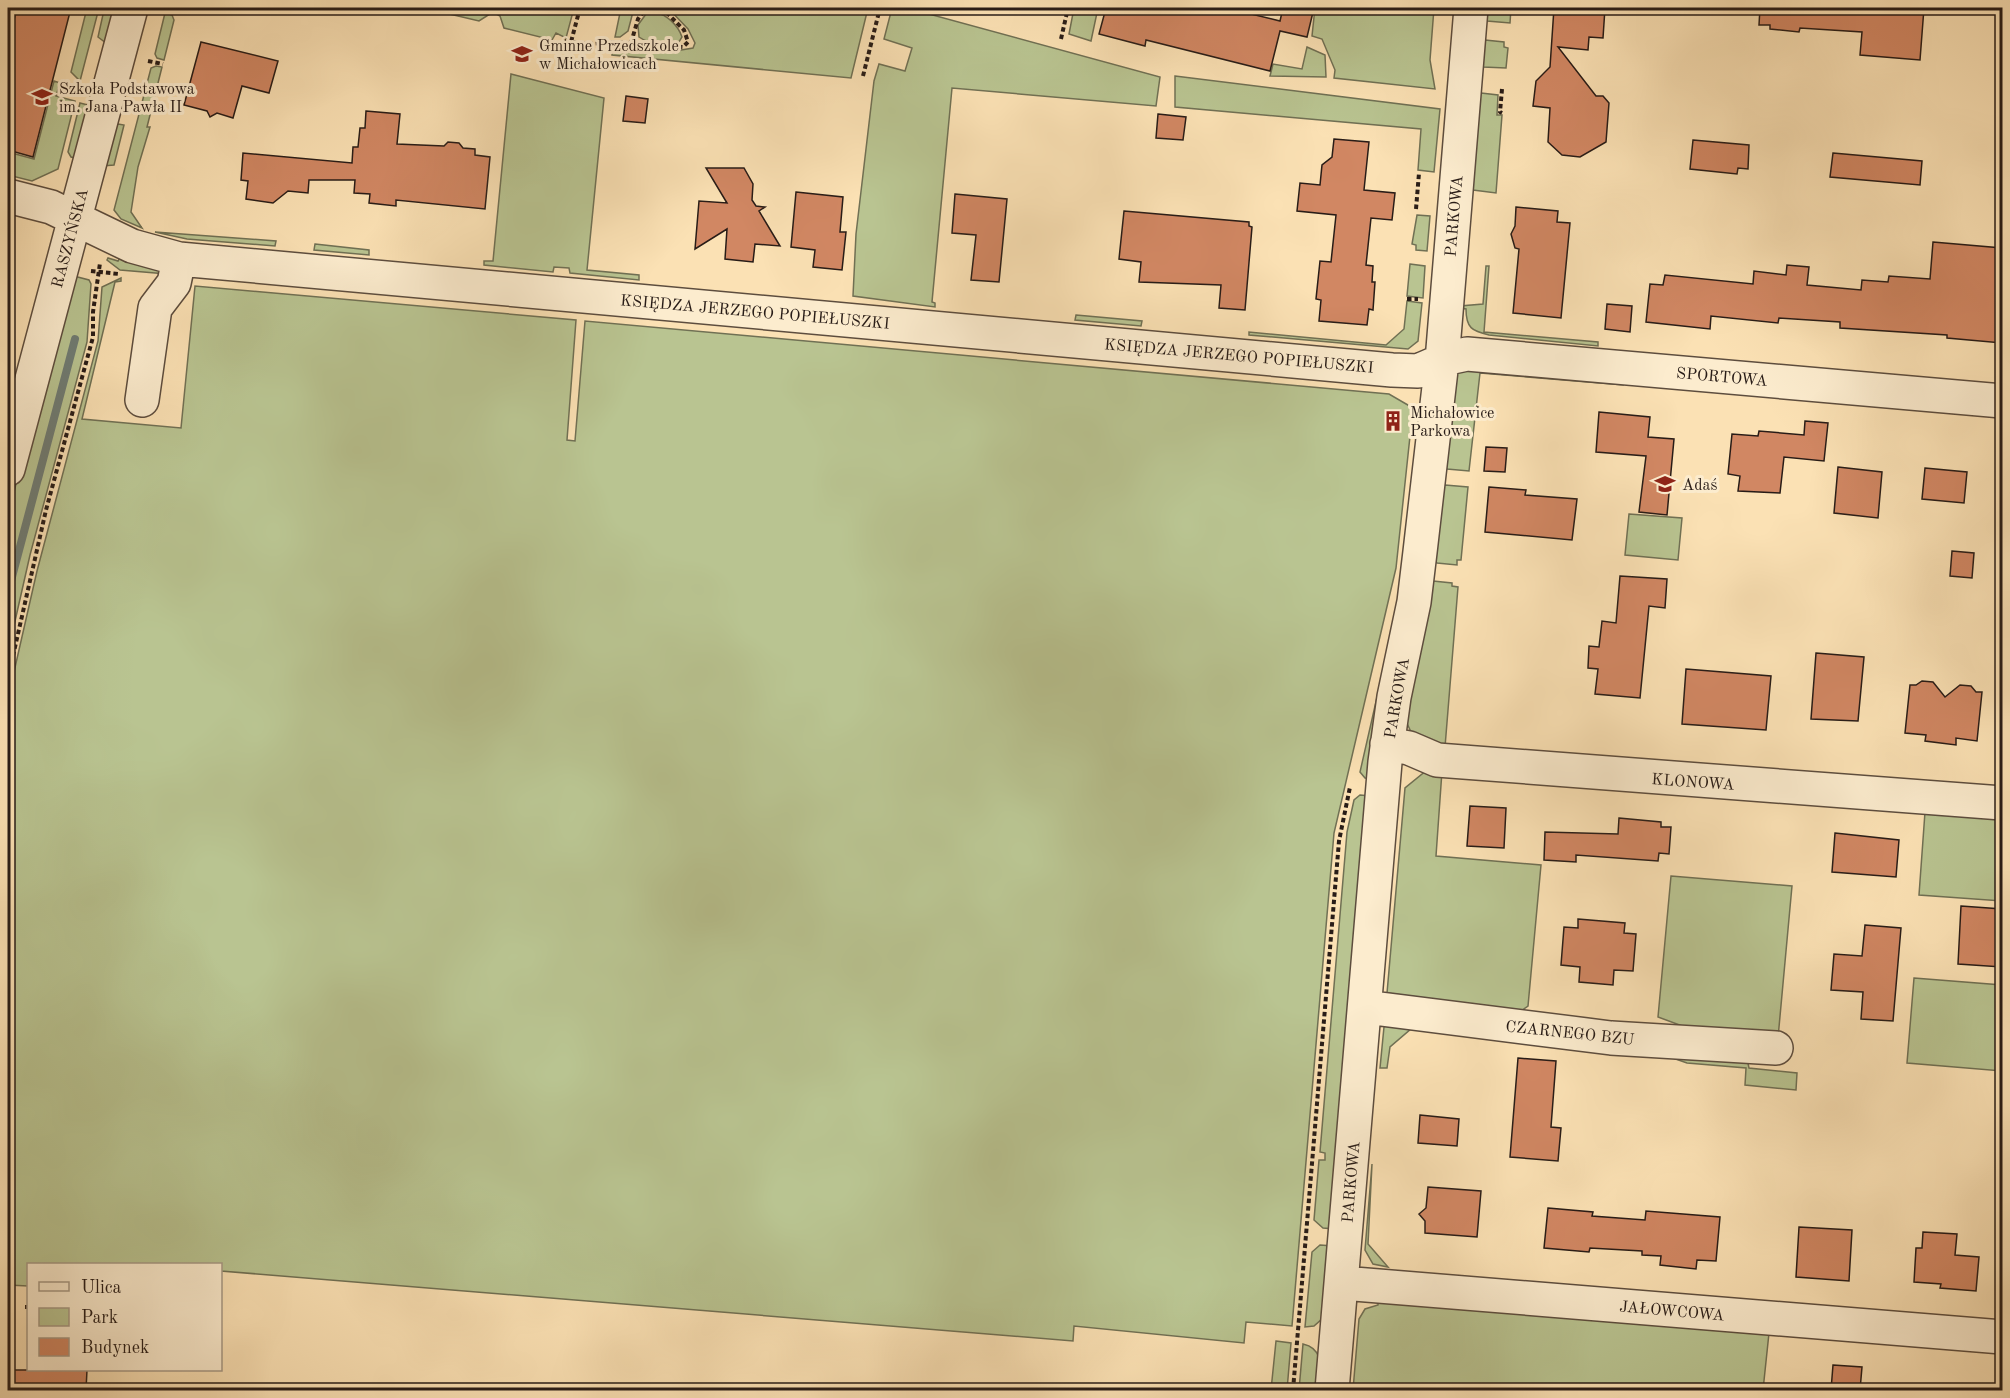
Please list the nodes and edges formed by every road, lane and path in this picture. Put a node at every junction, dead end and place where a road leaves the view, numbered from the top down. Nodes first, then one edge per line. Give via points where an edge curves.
1 (131, 8) edge
2 (302, 8) edge
3 (321, 8) edge
4 (580, 8) edge
5 (645, 8) edge
6 (662, 8) edge
7 (880, 8) edge
8 (1068, 8) edge
9 (1471, 8) edge
10 (1061, 39) dead end
11 (631, 44) junction
12 (147, 61) dead end
13 (163, 64) dead end
14 (862, 76) dead end
15 (1502, 89) dead end
16 (1502, 113) dead end
17 (1419, 173) dead end
18 (8, 196) edge
19 (1416, 209) dead end
20 (74, 219) junction
21 (102, 255) dead end
22 (179, 259) junction
23 (1442, 361) junction
24 (142, 400) dead end
25 (2002, 400) edge
26 (8, 469) edge
27 (8, 678) edge
28 (1387, 744) junction
29 (2002, 803) edge
30 (1365, 1007) junction
31 (1776, 1048) dead end
32 (1342, 1283) junction
33 (2002, 1337) edge
34 (1332, 1390) edge

1 - 20 street, RASZYŃSKA
2 - 3 path via 320,12
4 - 11 path via 571,42
5 - 11 path
6 - 11 path via 684,30 687,45 675,48
7 - 14 path
8 - 10 path
9 - 23 street, PARKOWA
12 - 13 path
15 - 16 path
17 - 19 path
18 - 20 street, KSIĘDZA JERZEGO POPIEŁUSZKI via 51,207
20 - 22 street, KSIĘDZA JERZEGO POPIEŁUSZKI via 132,246
20 - 26 street, RASZYŃSKA
21 - 27 path via 93,337 46,510
22 - 23 street, KSIĘDZA JERZEGO POPIEŁUSZKI via 1392,370 1418,371
22 - 24 street via 174,283 155,308
23 - 25 street, SPORTOWA via 1467,354
23 - 28 street, PARKOWA via 1414,602
28 - 29 street, KLONOWA via 1437,760
28 - 30 street, PARKOWA
30 - 31 street, CZARNEGO BZU via 1611,1038
30 - 32 street, PARKOWA
32 - 33 street, JAŁOWCOWA
32 - 34 street, PARKOWA

